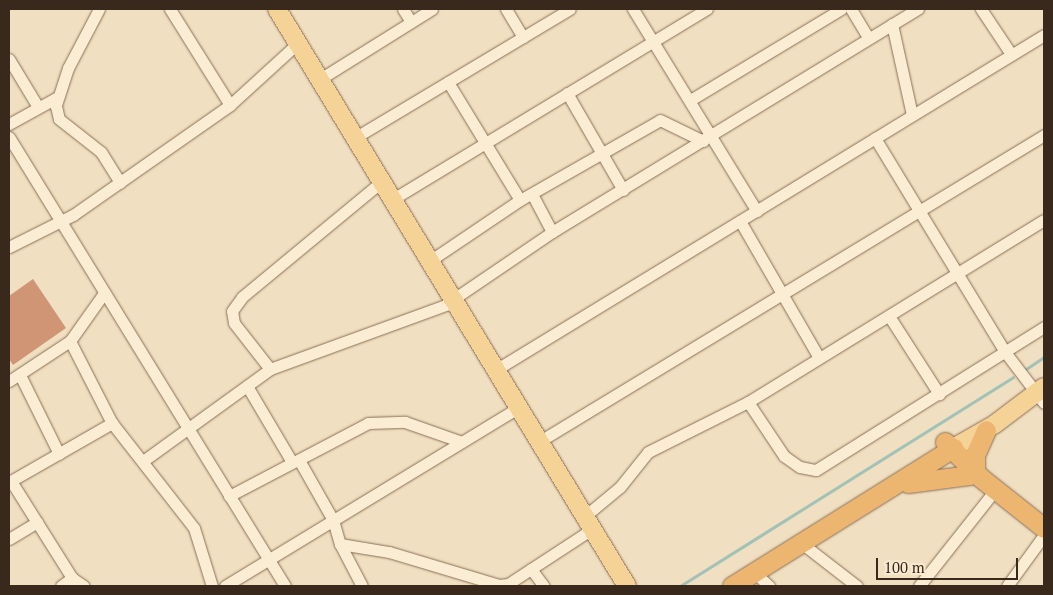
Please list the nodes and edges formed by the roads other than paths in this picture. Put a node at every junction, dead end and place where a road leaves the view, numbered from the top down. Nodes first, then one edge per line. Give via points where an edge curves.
1 (99, 9) edge
2 (170, 9) edge
3 (403, 9) edge
4 (432, 9) edge
5 (506, 9) edge
6 (570, 9) edge
7 (633, 9) edge
8 (707, 9) edge
9 (841, 9) edge
10 (851, 9) edge
11 (918, 9) edge
12 (981, 9) edge
13 (282, 11) edge
14 (411, 22) junction
15 (892, 24) junction
16 (1044, 35) edge
17 (523, 37) junction
18 (868, 37) junction
19 (654, 42) junction
20 (298, 43) junction
21 (1011, 54) junction
22 (9, 59) edge
23 (320, 79) junction
24 (448, 82) junction
25 (567, 94) junction
26 (56, 98) junction
27 (692, 100) junction
28 (230, 105) junction
29 (38, 107) junction
30 (912, 114) junction
31 (9, 124) edge
32 (1044, 135) edge
33 (715, 136) junction
34 (9, 137) edge
35 (356, 137) junction
36 (875, 138) junction
37 (703, 141) junction
38 (485, 143) junction
39 (599, 153) junction
40 (382, 181) junction
41 (120, 182) junction
42 (623, 190) junction
43 (532, 194) junction
44 (393, 199) junction
45 (520, 200) junction
46 (757, 210) junction
47 (919, 212) junction
48 (1044, 220) edge
49 (740, 221) junction
50 (61, 222) junction
51 (552, 232) junction
52 (9, 247) edge
53 (431, 260) junction
54 (956, 275) junction
55 (104, 293) junction
56 (784, 296) junction
57 (456, 299) junction
58 (888, 316) junction
59 (1044, 327) edge
60 (70, 341) junction
61 (1005, 352) junction
62 (818, 356) junction
63 (270, 369) junction
64 (497, 369) junction
65 (20, 374) junction
66 (9, 381) edge
67 (247, 386) junction
68 (939, 394) junction
69 (1042, 394) edge
70 (748, 402) junction
71 (520, 406) junction
72 (1004, 415) junction
73 (112, 423) junction
74 (986, 430) junction
75 (189, 431) junction
76 (540, 441) junction
77 (462, 442) junction
78 (944, 448) junction
79 (59, 454) junction
80 (144, 461) junction
81 (295, 461) junction
82 (980, 478) junction
83 (10, 482) edge
84 (892, 487) junction
85 (229, 496) junction
86 (333, 520) junction
87 (37, 522) junction
88 (589, 522) junction
89 (1044, 528) edge
90 (1044, 535) edge
91 (9, 539) edge
92 (800, 542) junction
93 (340, 544) junction
94 (269, 559) junction
95 (531, 569) junction
96 (754, 572) junction
97 (72, 578) junction
98 (624, 585) edge
99 (62, 586) edge
100 (84, 586) edge
101 (212, 586) edge
102 (225, 586) edge
103 (285, 586) edge
104 (362, 586) edge
105 (504, 586) edge
106 (544, 586) edge
107 (732, 586) edge
108 (769, 586) edge
109 (858, 586) edge
110 (919, 586) edge
111 (1007, 586) edge

1 - 26 street
2 - 28 street
3 - 14 street
4 - 14 street
5 - 17 street
6 - 17 street
7 - 19 street
8 - 19 street
9 - 27 street
10 - 18 street
11 - 15 street
12 - 21 street
13 - 20 main road
14 - 23 street
15 - 18 street
15 - 30 street
16 - 21 street
17 - 24 street
18 - 33 street
19 - 25 street
19 - 27 street
20 - 23 main road
20 - 28 street
21 - 30 street
22 - 29 street
23 - 35 main road
24 - 35 street
24 - 38 street
25 - 38 street
25 - 39 street
26 - 29 street
26 - 41 street via 60,119 101,152
27 - 33 street
28 - 41 street
29 - 31 street
30 - 36 street
32 - 47 street
33 - 37 street
33 - 46 street
34 - 50 street
35 - 40 main road
36 - 46 street
36 - 47 street
37 - 39 street via 660,120
37 - 42 street
38 - 44 street
38 - 45 street
39 - 42 street
39 - 43 street
40 - 44 main road
40 - 63 street via 242,298 232,311 234,323
41 - 50 street
42 - 51 street
43 - 45 street
43 - 51 street
44 - 53 main road
45 - 53 street
46 - 49 street
47 - 54 street
47 - 56 street
48 - 54 street
49 - 56 street
49 - 64 street
50 - 52 street
50 - 55 street
51 - 57 street
53 - 57 main road
54 - 58 street
54 - 61 street
55 - 60 street
55 - 75 street
56 - 62 street
56 - 76 street
57 - 63 street
57 - 64 main road
58 - 62 street
58 - 68 street
59 - 61 street
60 - 65 street
60 - 73 street
61 - 68 street
61 - 69 street
62 - 70 street
63 - 67 street
64 - 71 main road
65 - 66 street
65 - 79 street
67 - 75 street
67 - 81 street
68 - 70 street via 834,462 810,470 784,456
69 - 72 main road
70 - 88 street via 643,455
71 - 76 main road
71 - 77 street
72 - 74 main road
72 - 78 main road
73 - 79 street
73 - 80 street
74 - 78 main road
74 - 82 highway via 974,455
75 - 80 street
75 - 85 street
76 - 88 main road
77 - 81 street via 405,422 380,421 353,428
77 - 86 street
78 - 82 highway
78 - 84 highway
79 - 83 street
80 - 101 street via 194,528
81 - 85 street
81 - 86 street
82 - 84 highway
82 - 89 highway
82 - 110 street
83 - 87 street
84 - 92 highway
85 - 94 street
86 - 93 street
86 - 94 street
87 - 91 street
87 - 97 street
88 - 95 street
88 - 98 main road
90 - 111 street
92 - 96 highway
92 - 109 street
93 - 104 street
93 - 105 street via 389,552
94 - 102 street
94 - 103 street
95 - 105 street
95 - 106 street
96 - 107 highway
96 - 108 street
97 - 99 street
97 - 100 street

